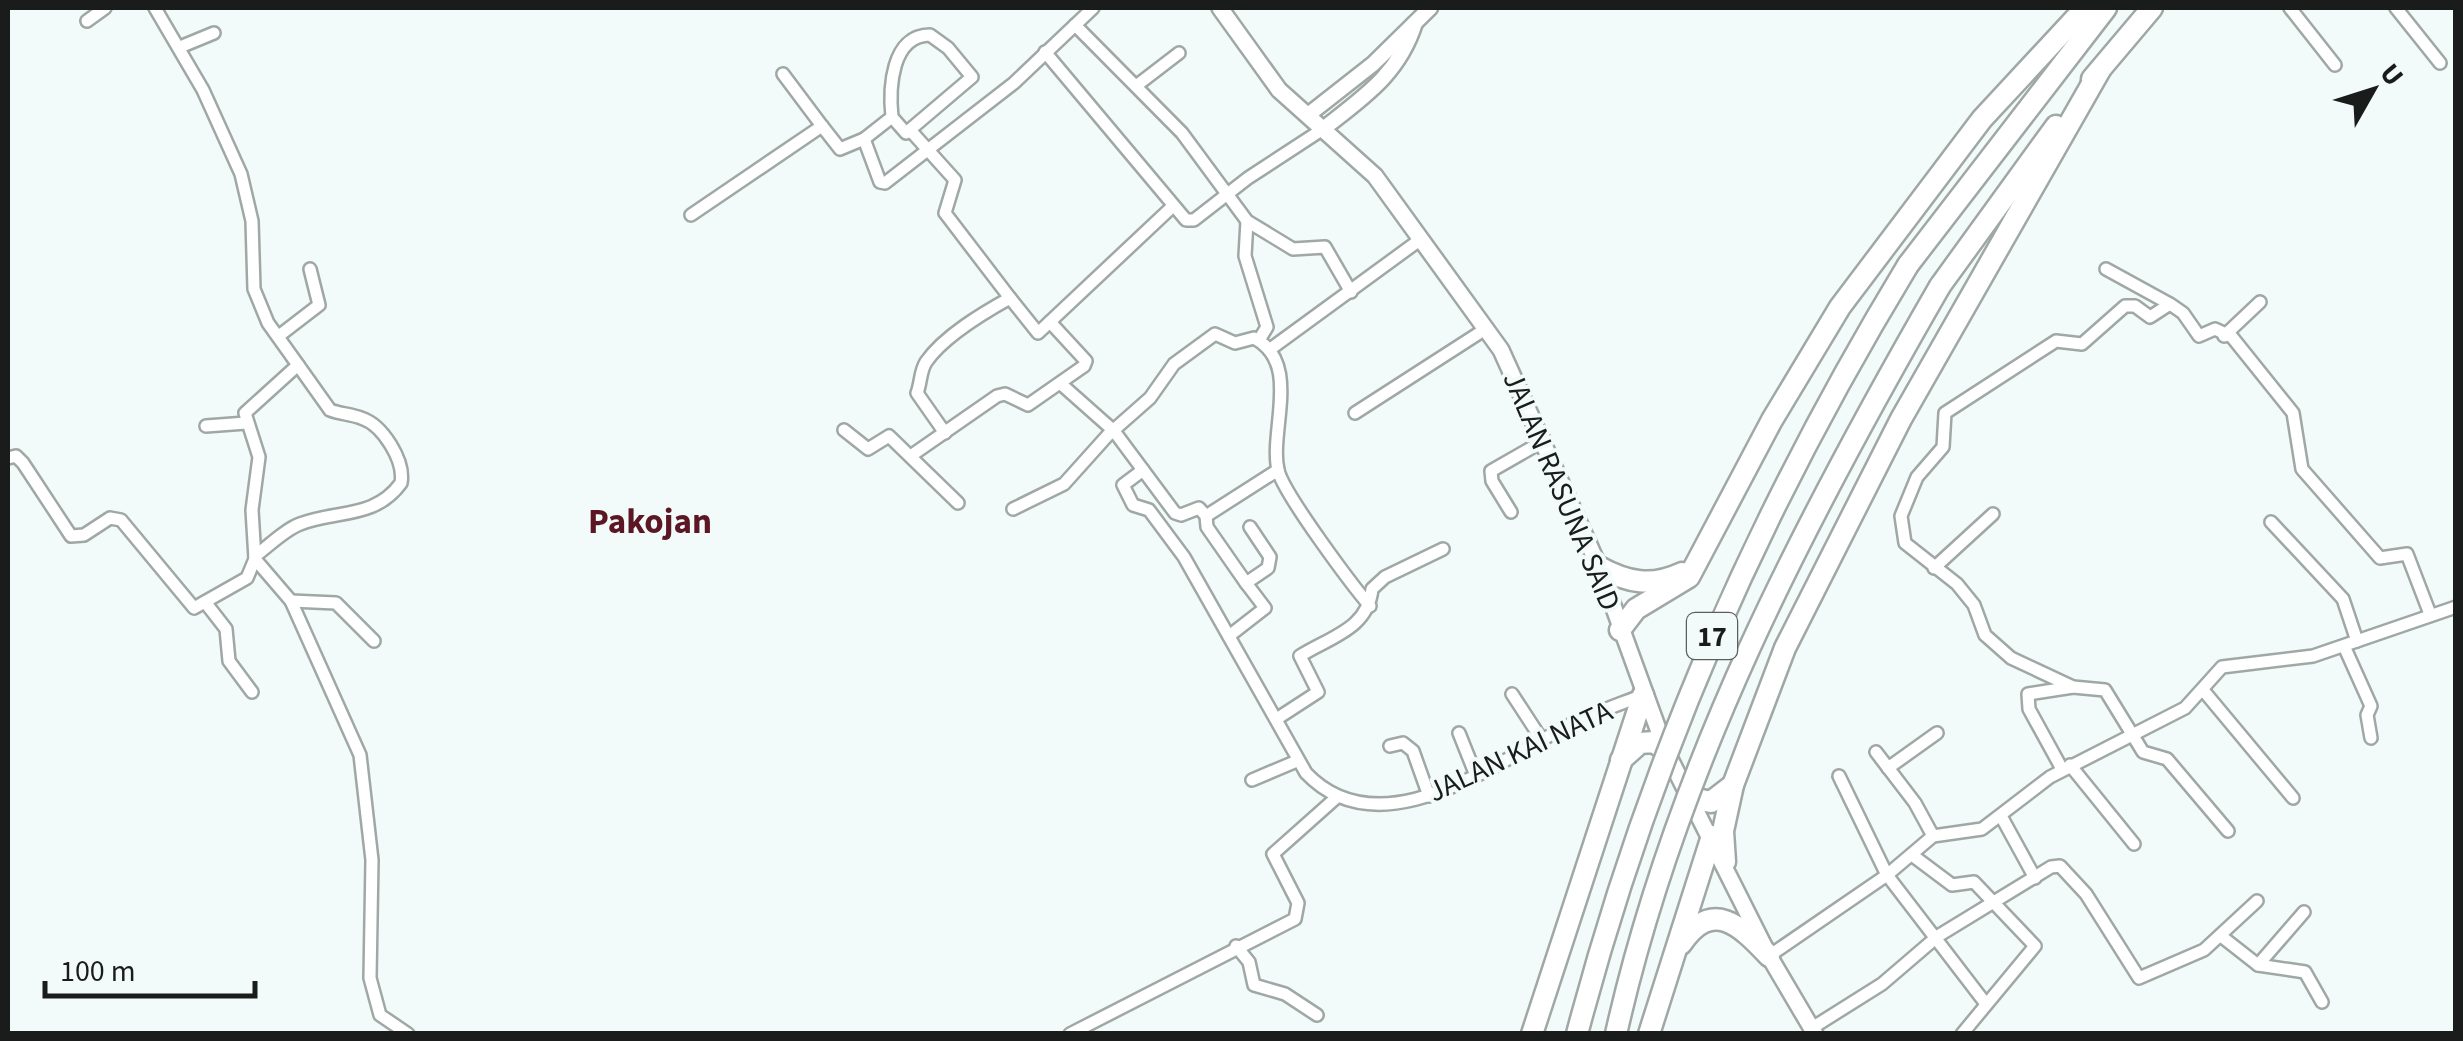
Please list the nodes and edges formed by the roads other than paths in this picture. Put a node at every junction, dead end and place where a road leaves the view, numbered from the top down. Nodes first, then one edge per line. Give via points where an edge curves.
1 (106, 8) edge
2 (155, 8) edge
3 (1093, 8) edge
4 (1220, 8) edge
5 (1430, 8) edge
6 (2085, 8) edge
7 (2106, 8) edge
8 (2152, 8) edge
9 (2290, 8) edge
10 (2396, 8) edge
11 (1417, 18) junction
12 (87, 21) dead end
13 (1074, 24) junction
14 (214, 34) dead end
15 (180, 47) junction
16 (1044, 52) junction
17 (1179, 54) dead end
18 (2440, 62) dead end
19 (2335, 65) dead end
20 (2100, 70) junction
21 (783, 74) dead end
22 (1355, 80) junction
23 (1136, 86) junction
24 (1368, 94) junction
25 (1308, 115) junction
26 (892, 117) junction
27 (822, 126) junction
28 (1323, 129) junction
29 (910, 130) junction
30 (864, 139) junction
31 (930, 148) junction
32 (1228, 192) junction
33 (1172, 207) junction
34 (691, 215) dead end
35 (1247, 221) junction
36 (1422, 239) junction
37 (310, 269) dead end
38 (2106, 269) dead end
39 (1351, 292) junction
40 (1010, 298) junction
41 (2260, 302) dead end
42 (2168, 303) junction
43 (1050, 322) junction
44 (1487, 328) junction
45 (280, 335) junction
46 (2224, 336) junction
47 (1264, 345) junction
48 (298, 365) junction
49 (1061, 384) junction
50 (1355, 413) dead end
51 (246, 423) junction
52 (206, 426) dead end
53 (844, 430) dead end
54 (1114, 431) junction
55 (945, 434) junction
56 (1545, 440) junction
57 (912, 455) junction
58 (8, 458) edge
59 (1143, 470) junction
60 (1278, 470) junction
61 (958, 504) dead end
62 (1013, 509) dead end
63 (1510, 512) dead end
64 (1994, 514) dead end
65 (1206, 516) junction
66 (2271, 522) dead end
67 (1250, 527) dead end
68 (1443, 549) dead end
69 (255, 558) junction
70 (1700, 559) junction
71 (1599, 567) junction
72 (1934, 568) junction
73 (1246, 583) junction
74 (206, 602) junction
75 (292, 602) junction
76 (1370, 606) junction
77 (2456, 607) edge
78 (2430, 614) junction
79 (1620, 630) junction
80 (1229, 636) junction
81 (374, 641) dead end
82 (2357, 641) junction
83 (2344, 646) junction
84 (2073, 687) junction
85 (2203, 690) junction
86 (252, 692) dead end
87 (1512, 694) dead end
88 (1643, 695) junction
89 (1278, 718) junction
90 (1459, 733) dead end
91 (1937, 733) dead end
92 (2130, 735) junction
93 (2371, 738) dead end
94 (1542, 740) junction
95 (1390, 746) dead end
96 (1666, 751) junction
97 (1876, 752) dead end
98 (1297, 760) junction
99 (1617, 766) junction
100 (2066, 767) junction
101 (1888, 768) junction
102 (1475, 773) junction
103 (1839, 776) dead end
104 (1252, 780) dead end
105 (1733, 784) junction
106 (1428, 796) junction
107 (1337, 797) junction
108 (1692, 798) junction
109 (2293, 798) dead end
110 (2001, 816) junction
111 (2228, 832) dead end
112 (1712, 836) junction
113 (1933, 836) junction
114 (2134, 844) dead end
115 (1912, 855) junction
116 (1724, 862) junction
117 (1886, 875) junction
118 (2035, 878) junction
119 (2257, 902) dead end
120 (1993, 904) junction
121 (2304, 912) dead end
122 (1938, 936) junction
123 (2221, 936) junction
124 (1236, 946) junction
125 (1672, 956) junction
126 (1770, 956) junction
127 (2258, 965) junction
128 (2322, 1002) dead end
129 (1986, 1004) junction
130 (1317, 1015) dead end
131 (1814, 1031) edge
132 (408, 1034) edge
133 (1070, 1034) edge
134 (1532, 1034) edge
135 (1577, 1034) edge
136 (1616, 1034) edge
137 (1650, 1034) edge
138 (1962, 1034) edge

1 - 12 street
2 - 15 street
3 - 13 street
4 - 25 main road, JALAN RASUNA SAID via 1279,90
5 - 11 street
6 - 70 highway via 1982,119 1840,306
7 - 135 highway, 17, bridge via 1908,265 1841,375 1718,622 1660,766
8 - 20 highway, 17
9 - 19 street
10 - 18 street
11 - 22 street
11 - 24 street via 1405,54
13 - 16 street
13 - 23 street
14 - 15 street
15 - 45 street via 246,192 254,288
16 - 31 street via 1014,84
16 - 33 street
17 - 23 street
20 - 105 highway via 1901,419 1784,648
20 - 136 highway, 17, bridge via 1940,286 1814,509 1751,641 1659,884
21 - 27 street
22 - 24 street
22 - 25 street
23 - 32 street
24 - 28 street
25 - 28 main road, JALAN RASUNA SAID
26 - 29 street via 904,134
26 - 29 street via 894,68 906,46 930,35 972,77
26 - 30 street
27 - 30 street via 840,149
27 - 34 street
28 - 32 street
28 - 36 main road, JALAN RASUNA SAID via 1375,176
29 - 31 street
30 - 31 street via 883,184
31 - 40 street via 955,180 945,213
32 - 33 street via 1194,220
32 - 35 street
33 - 43 street
35 - 39 street via 1292,249 1322,245
35 - 47 street via 1245,256 1266,327
36 - 39 street
36 - 44 main road, JALAN RASUNA SAID
37 - 45 street via 320,304
38 - 42 street
39 - 47 street
40 - 43 street via 1035,333
40 - 55 street via 926,362 917,393
41 - 46 street
42 - 46 street via 2199,336 2215,329
42 - 72 street via 2150,316 2125,306 2082,344 2056,342 1945,414 1944,447 1917,476 1901,516 1905,543
43 - 49 street via 1086,362
44 - 50 street
44 - 56 main road, JALAN RASUNA SAID
45 - 48 street
46 - 78 street via 2297,420 2302,469 2380,558 2407,554
47 - 54 street via 1209,335
47 - 60 street via 1279,381
48 - 51 street via 246,410
48 - 69 street via 330,410 366,418 378,430 398,459 401,483 356,513 301,524
49 - 54 street
49 - 55 street via 1028,405 998,396
51 - 52 street
51 - 69 street via 259,457
53 - 57 street via 868,450 889,436
54 - 59 street
54 - 62 street via 1064,484
55 - 57 street
56 - 63 street via 1491,471
56 - 71 main road, JALAN RASUNA SAID
57 - 61 street
58 - 74 street via 24,463 71,536 118,518 194,608
59 - 65 street via 1177,514 1196,508
59 - 80 street via 1123,485 1127,498 1164,529
60 - 65 street
60 - 76 street
64 - 72 street
65 - 73 street via 1206,527
66 - 82 street via 2344,600
67 - 73 street via 1271,561
68 - 76 street via 1385,578 1372,589
69 - 74 street via 247,578
69 - 75 street
70 - 71 highway via 1649,583
70 - 79 highway via 1680,586 1636,609
71 - 79 main road, JALAN RASUNA SAID
72 - 84 street via 1968,596 1979,627 2000,650
73 - 80 street via 1265,608
74 - 86 street via 226,629 228,661
75 - 81 street via 336,603
75 - 132 street via 360,755 372,860 370,978 380,1014
76 - 89 street via 1345,634 1300,656 1318,692
77 - 78 street
78 - 82 street
79 - 88 main road, JALAN RASUNA SAID
80 - 89 street
82 - 83 street
83 - 85 street via 2222,667
83 - 93 street via 2371,706
84 - 92 street via 2105,690
84 - 100 street via 2028,694 2029,709
85 - 92 street via 2185,708
85 - 109 street
87 - 94 street
88 - 94 street, JALAN KAI NATA
88 - 96 main road, JALAN RASUNA SAID
88 - 99 highway
89 - 98 street
90 - 102 street
91 - 101 street
92 - 100 street
92 - 111 street via 2147,755 2167,759
94 - 102 street, JALAN KAI NATA
95 - 106 street via 1411,747
96 - 99 highway via 1640,742
96 - 108 main road, JALAN RASUNA SAID
97 - 101 street
98 - 104 street
98 - 107 street
99 - 134 highway
100 - 110 street
100 - 114 street
101 - 113 street
102 - 106 street, JALAN KAI NATA
103 - 117 street
105 - 108 highway via 1711,802
105 - 116 highway
106 - 107 street, JALAN KAI NATA via 1367,805
107 - 124 street via 1273,854 1298,903 1295,919
108 - 112 main road, JALAN RASUNA SAID
110 - 113 street via 1982,828
110 - 118 street
112 - 116 main road, JALAN RASUNA SAID
112 - 125 highway
113 - 115 street
115 - 117 street
115 - 120 street via 1948,884 1974,882
116 - 126 main road, JALAN RASUNA SAID
117 - 122 street
117 - 126 street
118 - 120 street
118 - 123 street via 2056,866 2064,870 2139,978 2193,956
119 - 123 street
120 - 122 street
120 - 129 street via 2035,946
121 - 127 street
122 - 129 street
122 - 131 street
123 - 127 street
124 - 130 street via 1249,962 1254,985 1285,994
124 - 133 street
125 - 126 highway via 1692,928 1711,920 1742,927
125 - 137 highway
126 - 131 main road, JALAN RASUNA SAID
127 - 128 street via 2304,972
129 - 138 street

